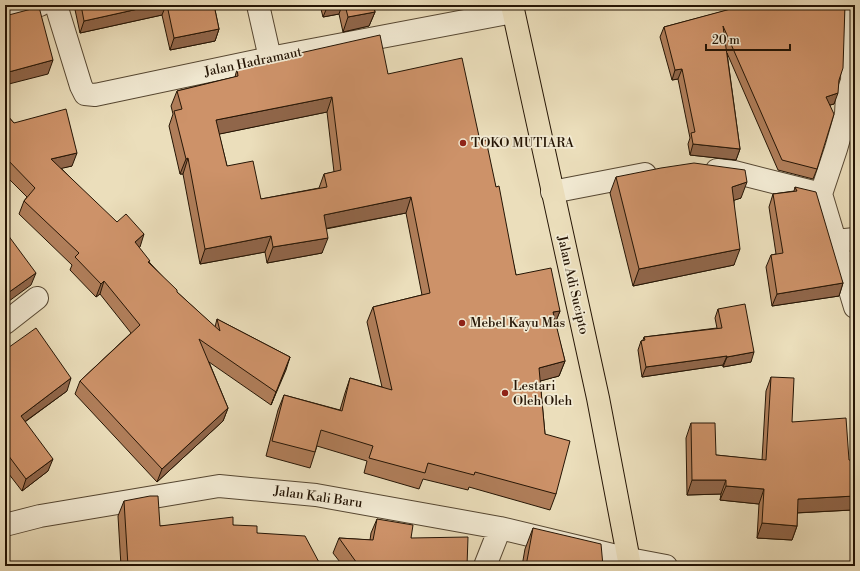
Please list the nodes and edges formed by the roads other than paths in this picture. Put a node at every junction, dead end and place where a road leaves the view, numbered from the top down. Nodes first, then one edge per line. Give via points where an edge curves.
1 (40, 5) edge
2 (56, 5) edge
3 (258, 5) edge
4 (854, 5) edge
5 (512, 9) edge
6 (5, 14) edge
7 (270, 58) junction
8 (851, 94) edge
9 (696, 168) edge
10 (667, 170) edge
11 (552, 192) junction
12 (821, 194) junction
13 (845, 240) edge
14 (36, 298) dead end
15 (855, 307) edge
16 (5, 324) edge
17 (7, 520) edge
18 (500, 528) junction
19 (629, 562) edge
20 (485, 566) edge
21 (666, 566) edge

1 - 6 street
2 - 7 street, Jalan Hadramaut via 85,94 95,95
3 - 7 street
4 - 8 street
5 - 7 street, Jalan Hadramaut
5 - 11 highway, Jalan Adi Sucipto
8 - 12 street
9 - 12 street via 734,172
10 - 11 street
11 - 19 highway, Jalan Adi Sucipto via 598,398
12 - 13 street
13 - 15 street
14 - 16 street
17 - 18 street, Jalan Kali Baru via 219,486 316,495
18 - 19 street, Jalan Kali Baru
18 - 20 street
19 - 21 street, Jalan Kali Baru

